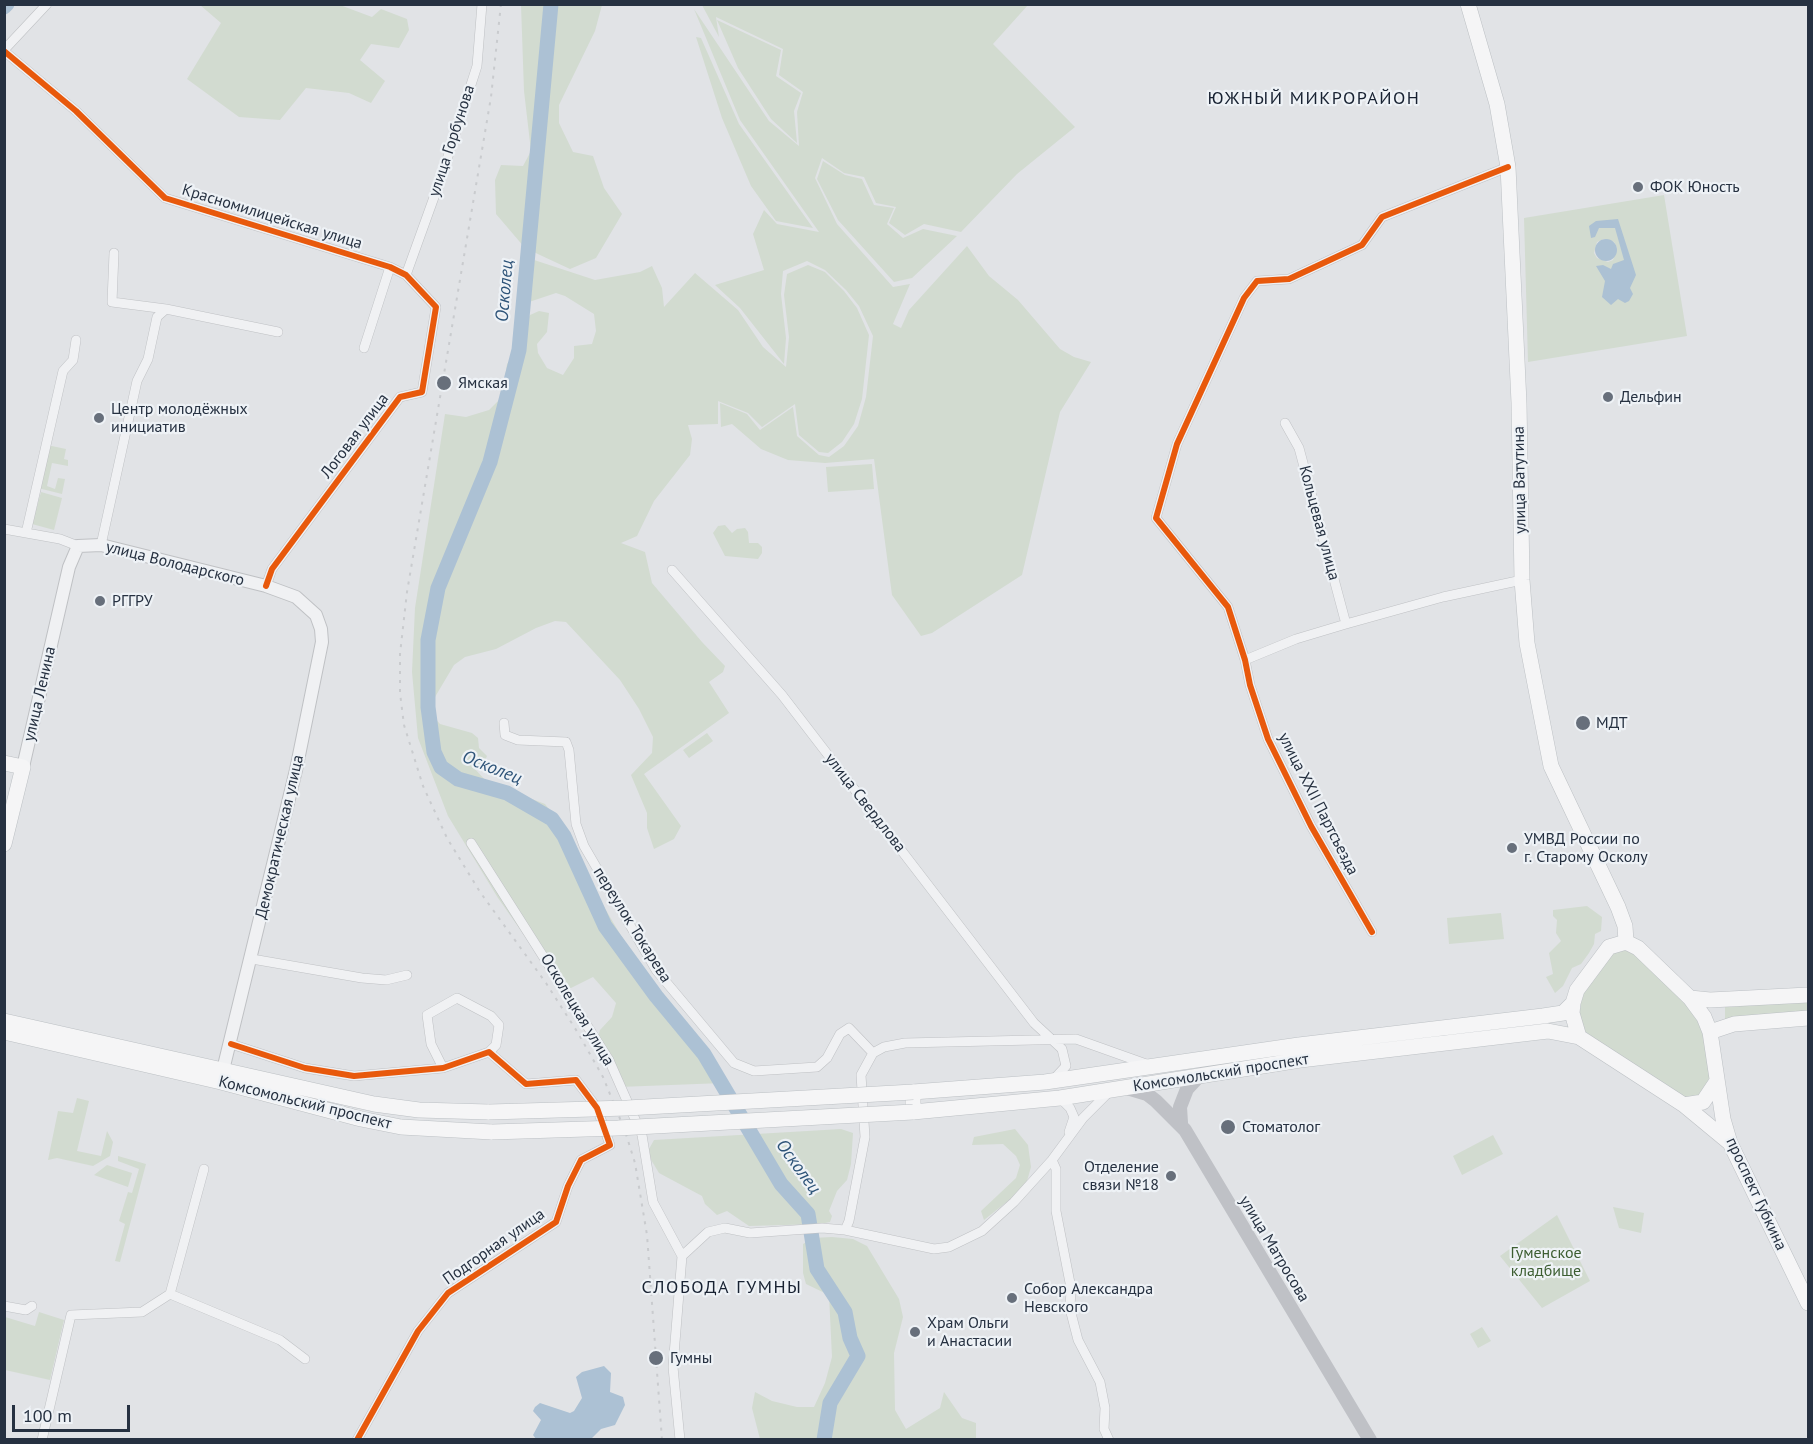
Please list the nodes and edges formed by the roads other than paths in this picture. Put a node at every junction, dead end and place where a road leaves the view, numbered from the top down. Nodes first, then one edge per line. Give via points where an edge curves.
1 (47, 4) edge
2 (482, 4) edge
3 (1468, 4) edge
4 (4, 50) edge
5 (1508, 167) junction
6 (114, 253) dead end
7 (390, 267) junction
8 (406, 275) junction
9 (166, 309) junction
10 (278, 332) dead end
11 (76, 340) dead end
12 (364, 348) dead end
13 (1285, 423) dead end
14 (4, 529) edge
15 (26, 533) junction
16 (101, 545) junction
17 (78, 546) junction
18 (672, 570) dead end
19 (1522, 580) junction
20 (266, 586) junction
21 (307, 605) joint
22 (1346, 624) junction
23 (1245, 660) junction
24 (504, 723) dead end
25 (4, 763) edge
26 (23, 767) junction
27 (471, 843) dead end
28 (4, 844) edge
29 (1372, 932) dead end
30 (1626, 942) junction
31 (252, 959) junction
32 (407, 975) dead end
33 (1809, 995) edge
34 (1690, 998) junction
35 (1573, 1003) junction
36 (1809, 1018) edge
37 (4, 1020) edge
38 (4, 1032) edge
39 (1710, 1032) junction
40 (1579, 1037) junction
41 (1052, 1040) junction
42 (231, 1044) junction
43 (489, 1052) junction
44 (873, 1053) junction
45 (1150, 1065) junction
46 (443, 1068) junction
47 (223, 1070) junction
48 (1202, 1074) junction
49 (1051, 1081) junction
50 (1717, 1081) junction
51 (1120, 1089) junction
52 (913, 1092) junction
53 (1060, 1098) junction
54 (1684, 1105) junction
55 (913, 1112) junction
56 (1180, 1123) junction
57 (1067, 1138) junction
58 (1730, 1143) junction
59 (1052, 1160) junction
60 (204, 1169) dead end
61 (845, 1230) junction
62 (682, 1256) junction
63 (170, 1294) junction
64 (1809, 1303) edge
65 (4, 1306) edge
66 (32, 1306) dead end
67 (305, 1359) dead end
68 (42, 1440) edge
69 (357, 1440) edge
70 (681, 1440) edge
71 (1108, 1440) edge
72 (1370, 1440) edge

1 - 4 street
2 - 8 street, улица Горбунова via 477,66
3 - 5 main road, улица Ватутина via 1497,104
4 - 7 street, Красномилицейская улица via 76,111 165,198
5 - 19 main road, улица Ватутина
5 - 23 street, улица XXII Партсъезда via 1382,217 1362,245 1289,279 1257,281 1244,298 1177,444 1156,518 1228,607
6 - 9 street via 112,302
7 - 8 street, Красномилицейская улица
7 - 12 street
8 - 20 street, Логовая улица via 436,307 422,392 400,397 272,569
9 - 10 street
9 - 16 street via 157,317 148,359 137,381
11 - 15 street via 73,360 63,370
13 - 22 street, Кольцевая улица via 1299,448
14 - 15 street, улица Володарского
15 - 17 street, улица Володарского
16 - 17 street, улица Володарского
16 - 20 street, улица Володарского
17 - 26 street, улица Ленина via 69,567
18 - 41 street, улица Свердлова via 782,695 1034,1023
19 - 22 street
19 - 30 main road, улица Ватутина via 1527,643 1547,754 1618,908
20 - 21 street, улица Володарского
21 - 31 street, Демократическая улица via 316,615 322,642
22 - 23 street
23 - 29 street, улица XXII Партсъезда via 1268,739 1311,826
24 - 44 street, переулок Токарева via 505,735 518,740 566,742 576,824 584,846 656,970 734,1063 754,1071 816,1068 827,1058 840,1034 849,1028
25 - 26 main road
26 - 28 main road, улица Ленина
27 - 62 street, Осколецкая улица via 609,1060 642,1135 653,1202
30 - 34 main road via 1638,948
30 - 35 main road via 1602,953 1577,990
31 - 32 street via 362,978 386,980
31 - 42 street, Демократическая улица
33 - 34 main road
34 - 39 main road
35 - 40 main road
35 - 45 main road, Комсомольский проспект via 1563,1013 1543,1016
36 - 39 main road via 1734,1024
37 - 47 main road, Комсомольский проспект
38 - 55 main road, Комсомольский проспект, bridge via 400,1127 492,1132
39 - 50 main road, проспект Губкина
40 - 48 main road, Комсомольский проспект via 1548,1031
40 - 54 main road
41 - 44 street, Комсомольский проспект via 905,1043
41 - 45 street, Комсомольский проспект via 1076,1039
41 - 49 street, улица Свердлова via 1067,1060 1064,1071
42 - 46 street via 305,1068 354,1076
42 - 47 street, Демократическая улица
43 - 46 street
43 - 46 street via 495,1045 499,1025 491,1016 457,998 427,1015 431,1044
43 - 69 street, Подгорная улица via 526,1084 576,1080 597,1108 610,1145 581,1160 556,1222 448,1293 418,1331
44 - 61 street via 861,1075 865,1137
45 - 49 main road, Комсомольский проспект
47 - 52 main road, Комсомольский проспект, bridge via 374,1104 419,1110 627,1108
48 - 51 main road, Комсомольский проспект
48 - 56 main road via 1187,1089 1180,1107
49 - 52 main road, Комсомольский проспект
50 - 54 main road via 1703,1102
50 - 58 main road, проспект Губкина
51 - 53 main road, Комсомольский проспект
51 - 56 main road, улица Матросова via 1147,1094
51 - 57 street via 1083,1118
52 - 55 main road
53 - 55 main road, Комсомольский проспект
53 - 57 street via 1074,1117
54 - 58 main road
56 - 72 main road, улица Матросова
57 - 59 street
58 - 64 main road, проспект Губкина
59 - 61 street via 982,1231 949,1247 934,1249
59 - 71 street via 1072,1319 1078,1340 1100,1382
60 - 63 street
61 - 62 street via 750,1233 725,1228 708,1232
62 - 70 street via 673,1367
63 - 67 street via 280,1340
63 - 68 street via 141,1312 70,1316
65 - 66 street via 26,1310

